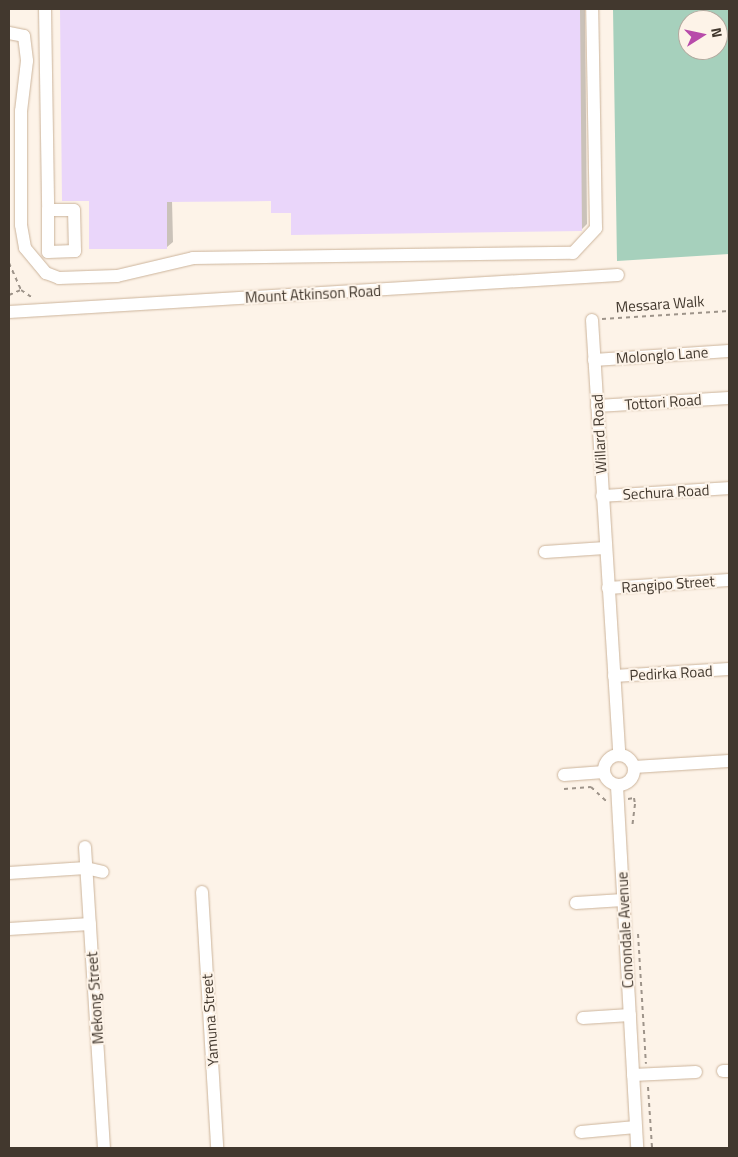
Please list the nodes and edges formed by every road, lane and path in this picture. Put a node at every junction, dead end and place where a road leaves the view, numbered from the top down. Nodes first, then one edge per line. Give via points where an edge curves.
1 (45, 9) edge
2 (592, 9) edge
3 (9, 33) edge
4 (48, 210) dead end
5 (9, 263) edge
6 (618, 275) dead end
7 (21, 290) dead end
8 (729, 311) edge
9 (9, 312) edge
10 (592, 320) joint
11 (729, 351) edge
12 (594, 360) junction
13 (729, 398) edge
14 (597, 406) junction
15 (729, 488) edge
16 (602, 496) junction
17 (605, 548) junction
18 (544, 552) dead end
19 (729, 580) edge
20 (608, 588) junction
21 (729, 669) edge
22 (614, 676) junction
23 (619, 755) junction
24 (729, 761) edge
25 (634, 767) junction
26 (604, 772) junction
27 (564, 775) dead end
28 (617, 786) junction
29 (564, 789) dead end
30 (634, 798) dead end
31 (604, 801) dead end
32 (631, 831) dead end
33 (85, 847) dead end
34 (86, 868) junction
35 (9, 872) edge
36 (103, 872) dead end
37 (202, 892) dead end
38 (623, 900) junction
39 (576, 903) dead end
40 (90, 924) junction
41 (637, 928) dead end
42 (9, 929) edge
43 (630, 1015) junction
44 (583, 1018) dead end
45 (696, 1072) dead end
46 (647, 1074) junction
47 (633, 1075) junction
48 (636, 1127) junction
49 (581, 1132) dead end
50 (104, 1148) edge
51 (218, 1148) edge
52 (637, 1148) edge
53 (652, 1148) edge

1 - 4 street
2 - 3 street via 596,228 573,253 193,258 117,276 69,278 46,273 25,248 20,225 21,111 27,60 24,36
5 - 7 path
6 - 9 street, Mount Atkinson Road
8 - 10 path, Messara Walk
10 - 12 street, Willard Road
11 - 12 street, Molonglo Lane
12 - 14 street, Willard Road
13 - 14 street, Tottori Road
14 - 16 street, Willard Road
15 - 16 street, Sechura Road
16 - 17 street, Willard Road
17 - 18 street
17 - 20 street, Willard Road
19 - 20 street, Rangipo Street
20 - 22 street, Willard Road
21 - 22 street, Pedirka Road
22 - 23 street, Willard Road
23 - 25 street
23 - 26 street via 609,758
24 - 25 street
25 - 28 street via 630,781
26 - 27 street
26 - 28 street
28 - 38 street, Conondale Avenue
29 - 31 path via 591,787
30 - 32 path
33 - 34 street, Mekong Street
34 - 35 street
34 - 36 street
34 - 40 street, Mekong Street
37 - 51 street, Yamuna Street
38 - 39 street
38 - 43 street, Conondale Avenue
40 - 42 street
40 - 50 street, Mekong Street
41 - 46 path
43 - 44 street
43 - 47 street, Conondale Avenue
45 - 46 street
46 - 47 street
46 - 53 path
47 - 48 street, Conondale Avenue
48 - 49 street
48 - 52 street, Conondale Avenue

